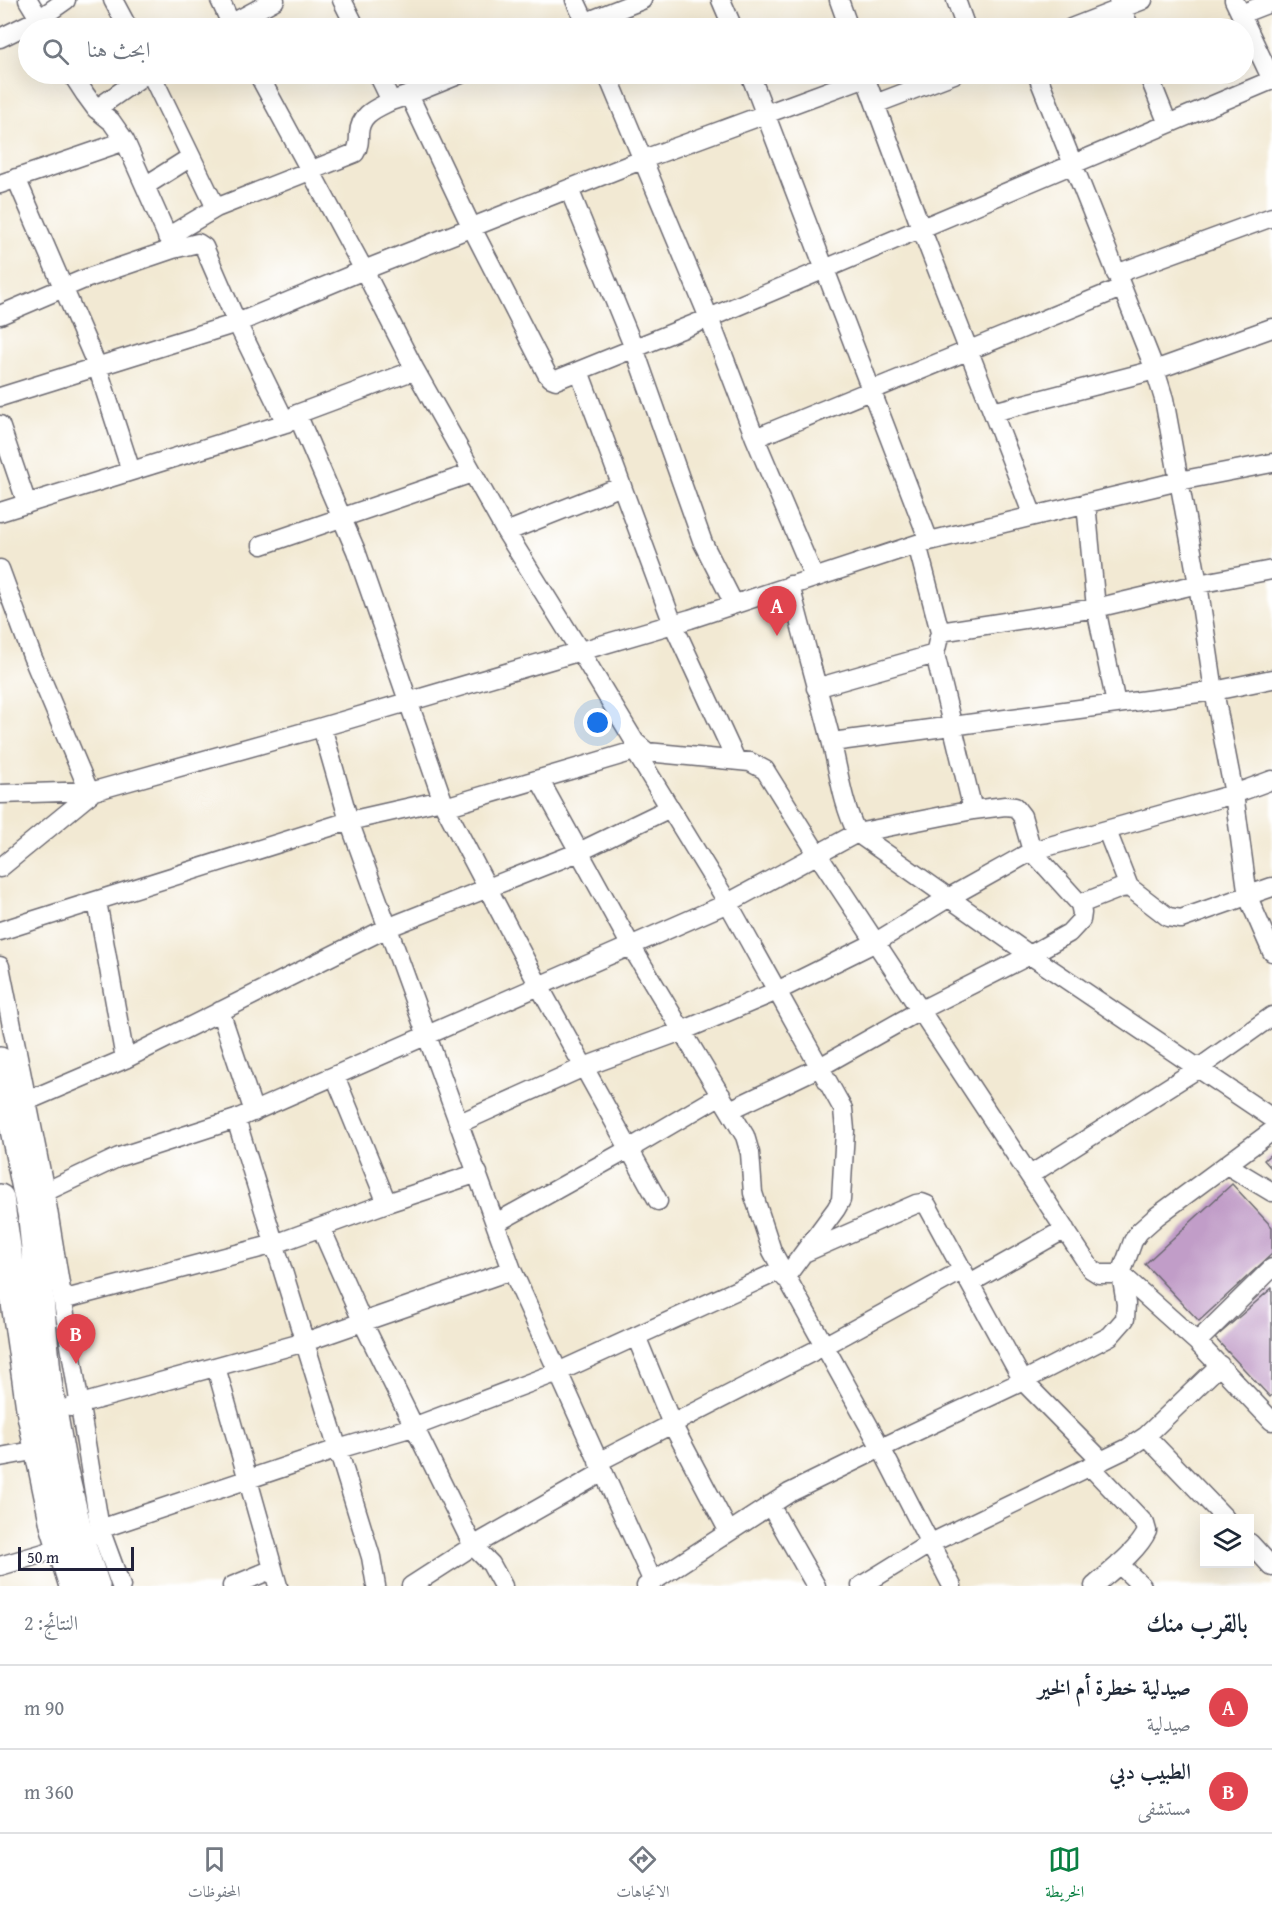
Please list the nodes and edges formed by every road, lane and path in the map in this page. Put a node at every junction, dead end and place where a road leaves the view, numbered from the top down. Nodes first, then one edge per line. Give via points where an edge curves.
1 (28, 0) edge
2 (66, 0) edge
3 (113, 0) edge
4 (219, 0) edge
5 (275, 0) edge
6 (342, 0) edge
7 (575, 0) edge
8 (642, 0) edge
9 (721, 0) edge
10 (838, 0) edge
11 (956, 0) edge
12 (1143, 0) edge
13 (1272, 2) edge
14 (1120, 4) edge
15 (1238, 7) edge
16 (38, 18) edge
17 (48, 18) edge
18 (123, 18) edge
19 (226, 18) edge
20 (244, 18) edge
21 (351, 18) edge
22 (579, 18) edge
23 (600, 18) edge
24 (729, 18) edge
25 (845, 18) edge
26 (962, 18) edge
27 (1091, 18) edge
28 (1126, 18) edge
29 (18, 32) edge
30 (0, 38) edge
31 (1254, 41) edge
32 (79, 84) edge
33 (133, 84) edge
34 (153, 84) edge
35 (263, 84) edge
36 (383, 84) edge
37 (436, 84) edge
38 (611, 84) edge
39 (754, 84) edge
40 (842, 84) edge
41 (868, 84) edge
42 (928, 84) edge
43 (1041, 84) edge
44 (1152, 84) edge
45 (409, 95) junction
46 (391, 101) junction
47 (875, 104) junction
48 (96, 109) junction
49 (766, 113) junction
50 (1168, 124) junction
51 (125, 141) junction
52 (191, 157) junction
53 (644, 159) junction
54 (1073, 164) junction
55 (310, 171) junction
56 (8, 181) edge
57 (145, 186) junction
58 (569, 189) junction
59 (216, 208) junction
60 (1272, 217) edge
61 (472, 228) junction
62 (921, 228) junction
63 (170, 243) junction
64 (825, 269) junction
65 (364, 270) junction
66 (1119, 281) junction
67 (62, 289) junction
68 (0, 315) edge
69 (710, 318) junction
70 (237, 323) junction
71 (1272, 328) edge
72 (634, 348) junction
73 (969, 350) junction
74 (97, 366) junction
75 (415, 370) junction
76 (579, 370) junction
77 (1155, 370) junction
78 (870, 390) junction
79 (0, 397) edge
80 (993, 412) junction
81 (291, 419) junction
82 (0, 425) edge
83 (755, 438) junction
84 (1272, 463) edge
85 (131, 471) junction
86 (472, 472) junction
87 (1179, 481) junction
88 (622, 486) junction
89 (1086, 503) junction
90 (27, 504) junction
91 (0, 512) edge
92 (1033, 516) junction
93 (342, 518) junction
94 (506, 532) junction
95 (923, 543) junction
96 (262, 545) dead end
97 (0, 569) edge
98 (1272, 570) edge
99 (814, 577) junction
100 (1198, 584) junction
101 (790, 585) junction
102 (734, 604) junction
103 (1096, 608) junction
104 (8, 613) edge
105 (673, 624) junction
106 (940, 632) junction
107 (580, 651) junction
108 (935, 654) junction
109 (1272, 679) edge
110 (816, 688) junction
111 (1214, 691) junction
112 (408, 702) junction
113 (1116, 704) junction
114 (951, 726) junction
115 (322, 727) junction
116 (832, 742) junction
117 (638, 750) junction
118 (736, 760) junction
119 (539, 779) junction
120 (1272, 780) edge
121 (92, 791) junction
122 (0, 794) edge
123 (1234, 794) junction
124 (443, 804) junction
125 (670, 808) junction
126 (973, 810) junction
127 (349, 821) junction
128 (1107, 831) junction
129 (857, 833) junction
130 (1032, 851) junction
131 (579, 852) junction
132 (818, 855) junction
133 (0, 867) edge
134 (1129, 887) junction
135 (1272, 887) edge
136 (486, 889) junction
137 (1248, 897) junction
138 (948, 898) junction
139 (97, 901) junction
140 (728, 903) junction
141 (1080, 904) junction
142 (387, 928) junction
143 (0, 932) edge
144 (876, 942) junction
145 (630, 946) junction
146 (1272, 952) edge
147 (1030, 955) junction
148 (0, 966) edge
149 (539, 986) junction
150 (777, 991) junction
151 (921, 1010) junction
152 (220, 1011) junction
153 (1272, 1016) edge
154 (682, 1031) junction
155 (428, 1035) junction
156 (125, 1059) junction
157 (0, 1061) edge
158 (584, 1067) junction
159 (820, 1067) junction
160 (1199, 1068) junction
161 (336, 1076) junction
162 (721, 1095) junction
163 (20, 1109) junction
164 (730, 1110) junction
165 (254, 1112) junction
166 (1272, 1118) edge
167 (236, 1119) junction
168 (460, 1124) junction
169 (1272, 1131) edge
170 (629, 1149) junction
171 (1227, 1165) junction
172 (478, 1173) junction
173 (1030, 1175) junction
174 (45, 1192) junction
175 (1272, 1192) edge
176 (0, 1198) edge
177 (658, 1201) dead end
178 (387, 1203) junction
179 (496, 1223) junction
180 (321, 1228) junction
181 (1065, 1229) junction
182 (274, 1244) junction
183 (803, 1254) junction
184 (1272, 1268) edge
185 (512, 1270) junction
186 (783, 1274) junction
187 (1121, 1274) junction
188 (966, 1277) junction
189 (62, 1300) junction
190 (8, 1315) edge
191 (363, 1323) junction
192 (636, 1336) junction
193 (1197, 1341) junction
194 (305, 1342) junction
195 (824, 1346) junction
196 (1220, 1365) junction
197 (216, 1366) junction
198 (558, 1372) junction
199 (1023, 1382) junction
200 (79, 1403) junction
201 (54, 1413) junction
202 (1270, 1415) edge
203 (672, 1424) junction
204 (413, 1426) junction
205 (1146, 1436) junction
206 (881, 1448) junction
207 (338, 1449) junction
208 (38, 1450) junction
209 (0, 1457) edge
210 (1096, 1464) junction
211 (600, 1467) junction
212 (247, 1480) junction
213 (770, 1505) junction
214 (1221, 1514) edge
215 (729, 1532) junction
216 (81, 1540) junction
217 (929, 1544) junction
218 (473, 1546) junction
219 (1254, 1547) edge
220 (1119, 1564) junction
221 (0, 1566) edge
222 (1272, 1566) edge
223 (276, 1578) edge
224 (649, 1584) edge
225 (73, 1586) edge
226 (96, 1586) edge
227 (121, 1586) edge
228 (232, 1586) edge
229 (376, 1586) edge
230 (411, 1586) edge
231 (503, 1586) edge
232 (816, 1586) edge
233 (861, 1586) edge
234 (952, 1586) edge
235 (1094, 1586) edge
236 (1143, 1586) edge

1 - 16 street
2 - 17 street
3 - 18 street
4 - 19 street
5 - 20 street
6 - 21 street
7 - 22 street
8 - 23 street
9 - 24 street
10 - 25 street
11 - 26 street
12 - 14 street
13 - 15 street
14 - 27 street
14 - 28 street
29 - 30 street
31 - 50 street via 1272,80
32 - 48 street
33 - 48 street
34 - 52 street
35 - 55 street
36 - 46 street
37 - 45 street
38 - 53 street
39 - 49 street
40 - 49 street
41 - 47 street
42 - 47 street
43 - 54 street
44 - 50 street
45 - 46 street
45 - 61 street
46 - 55 street via 362,120 355,153
47 - 62 street
48 - 51 street via 111,121
49 - 53 street
49 - 64 street
50 - 54 street
51 - 56 street
51 - 57 street
52 - 57 street
52 - 59 street
53 - 58 street
53 - 69 street
54 - 62 street
54 - 66 street
55 - 59 street
55 - 65 street
56 - 67 street
57 - 63 street
58 - 61 street
58 - 72 street
59 - 63 street
60 - 66 street
61 - 65 street
61 - 76 street via 549,377 556,380
62 - 64 street
62 - 73 street
63 - 67 street
63 - 70 street via 198,243 204,247
64 - 69 street
64 - 78 street
65 - 70 street
65 - 75 street
66 - 73 street
66 - 77 street
67 - 68 street
67 - 74 street
69 - 72 street
69 - 83 street
70 - 74 street
70 - 81 street
71 - 77 street
72 - 76 street
72 - 102 street via 700,533
73 - 78 street
73 - 80 street
74 - 79 street
74 - 85 street
75 - 81 street
75 - 86 street
76 - 88 street
77 - 80 street
77 - 87 street
78 - 83 street
78 - 95 street
80 - 92 street
81 - 85 street
81 - 93 street
82 - 90 street
83 - 99 street
84 - 87 street
85 - 90 street
86 - 93 street
86 - 94 street
87 - 89 street
87 - 100 street
88 - 94 street
88 - 105 street
89 - 92 street
89 - 103 street
90 - 91 street
92 - 95 street
93 - 96 street
93 - 112 street
94 - 107 street
95 - 99 street
95 - 106 street
97 - 104 street
98 - 100 street
99 - 101 street
100 - 103 street
100 - 111 street
101 - 102 street
101 - 110 street
102 - 105 street
103 - 106 street
103 - 113 street
104 - 121 street via 32,656
105 - 107 street
105 - 118 street
106 - 108 street
107 - 112 street
107 - 117 street
108 - 110 street
108 - 114 street
109 - 111 street
110 - 116 street
111 - 113 street
111 - 123 street
112 - 115 street
112 - 124 street
113 - 114 street
114 - 116 street
114 - 126 street
115 - 121 street
115 - 127 street
116 - 129 street via 842,796
117 - 118 street
117 - 119 street
117 - 125 street
118 - 132 street via 765,770
119 - 124 street
119 - 131 street
120 - 123 street
121 - 122 street
121 - 133 street
123 - 128 street
123 - 137 street
124 - 127 street
124 - 136 street
125 - 131 street
125 - 140 street
126 - 129 street
126 - 130 street via 1015,807 1022,816
127 - 139 street
127 - 142 street
128 - 130 street
128 - 134 street
129 - 132 street
129 - 138 street
130 - 138 street
130 - 141 street
131 - 136 street
131 - 145 street
132 - 140 street
132 - 144 street
134 - 137 street via 1175,919
134 - 141 street
135 - 137 street
136 - 142 street
136 - 149 street
137 - 146 street
138 - 144 street
138 - 147 street
139 - 143 street
139 - 156 street
140 - 145 street
140 - 150 street
141 - 147 street via 1081,920 1075,928
142 - 152 street
142 - 155 street
144 - 150 street
144 - 151 street
145 - 149 street
145 - 154 street
147 - 151 street
147 - 160 street
148 - 163 street
149 - 155 street
149 - 158 street
150 - 154 street
150 - 159 street
151 - 159 street
151 - 173 street
152 - 156 street
152 - 165 street
153 - 160 street
154 - 158 street
154 - 162 street
155 - 161 street
155 - 168 street
156 - 163 street
157 - 163 highway
158 - 168 street
158 - 170 street
159 - 164 street
159 - 183 street via 843,1109 843,1190 836,1209
160 - 166 street
160 - 173 street
161 - 165 street
161 - 178 street
162 - 164 street
162 - 170 street
163 - 174 street
163 - 201 highway
164 - 186 street via 748,1145 753,1192 771,1251
165 - 167 street
167 - 174 street via 119,1157
167 - 182 street
168 - 172 street
169 - 171 street
170 - 177 street
170 - 179 street
171 - 175 street
171 - 187 street via 1139,1232
172 - 178 street
172 - 179 street
173 - 181 street
174 - 189 street
176 - 190 highway
178 - 180 street
179 - 185 street
180 - 182 street
180 - 191 street
181 - 187 street via 1091,1269 1108,1276
181 - 188 street
182 - 189 street
182 - 194 street
183 - 186 street
183 - 188 street via 922,1203 930,1209
184 - 193 street
185 - 191 street
185 - 198 street
186 - 192 street
186 - 195 street
187 - 193 street
187 - 199 street via 1126,1312 1118,1328 1110,1336
188 - 195 street
188 - 199 street
189 - 200 street
190 - 208 highway
191 - 194 street
191 - 204 street
192 - 198 street
192 - 203 street
193 - 196 street
194 - 197 street
194 - 207 street
195 - 203 street
195 - 206 street
196 - 202 street
196 - 205 street
197 - 200 street
197 - 212 street
198 - 204 street
198 - 211 street
199 - 206 street
199 - 210 street
200 - 201 street
200 - 216 street
201 - 216 highway
203 - 211 street
203 - 215 street
204 - 207 street
204 - 218 street
205 - 210 street
205 - 214 street
206 - 213 street
206 - 217 street
207 - 212 street
207 - 229 street
208 - 209 street
208 - 216 highway via 54,1525
210 - 217 street
210 - 220 street via 1147,1531
211 - 218 street
211 - 224 street
212 - 216 street
212 - 223 street
213 - 215 street
213 - 232 street
215 - 224 street
216 - 221 street
216 - 225 highway
216 - 226 highway
216 - 227 street
217 - 233 street
217 - 234 street
218 - 230 street
218 - 231 street via 491,1564
219 - 222 street
220 - 235 street
220 - 236 street
223 - 228 street

